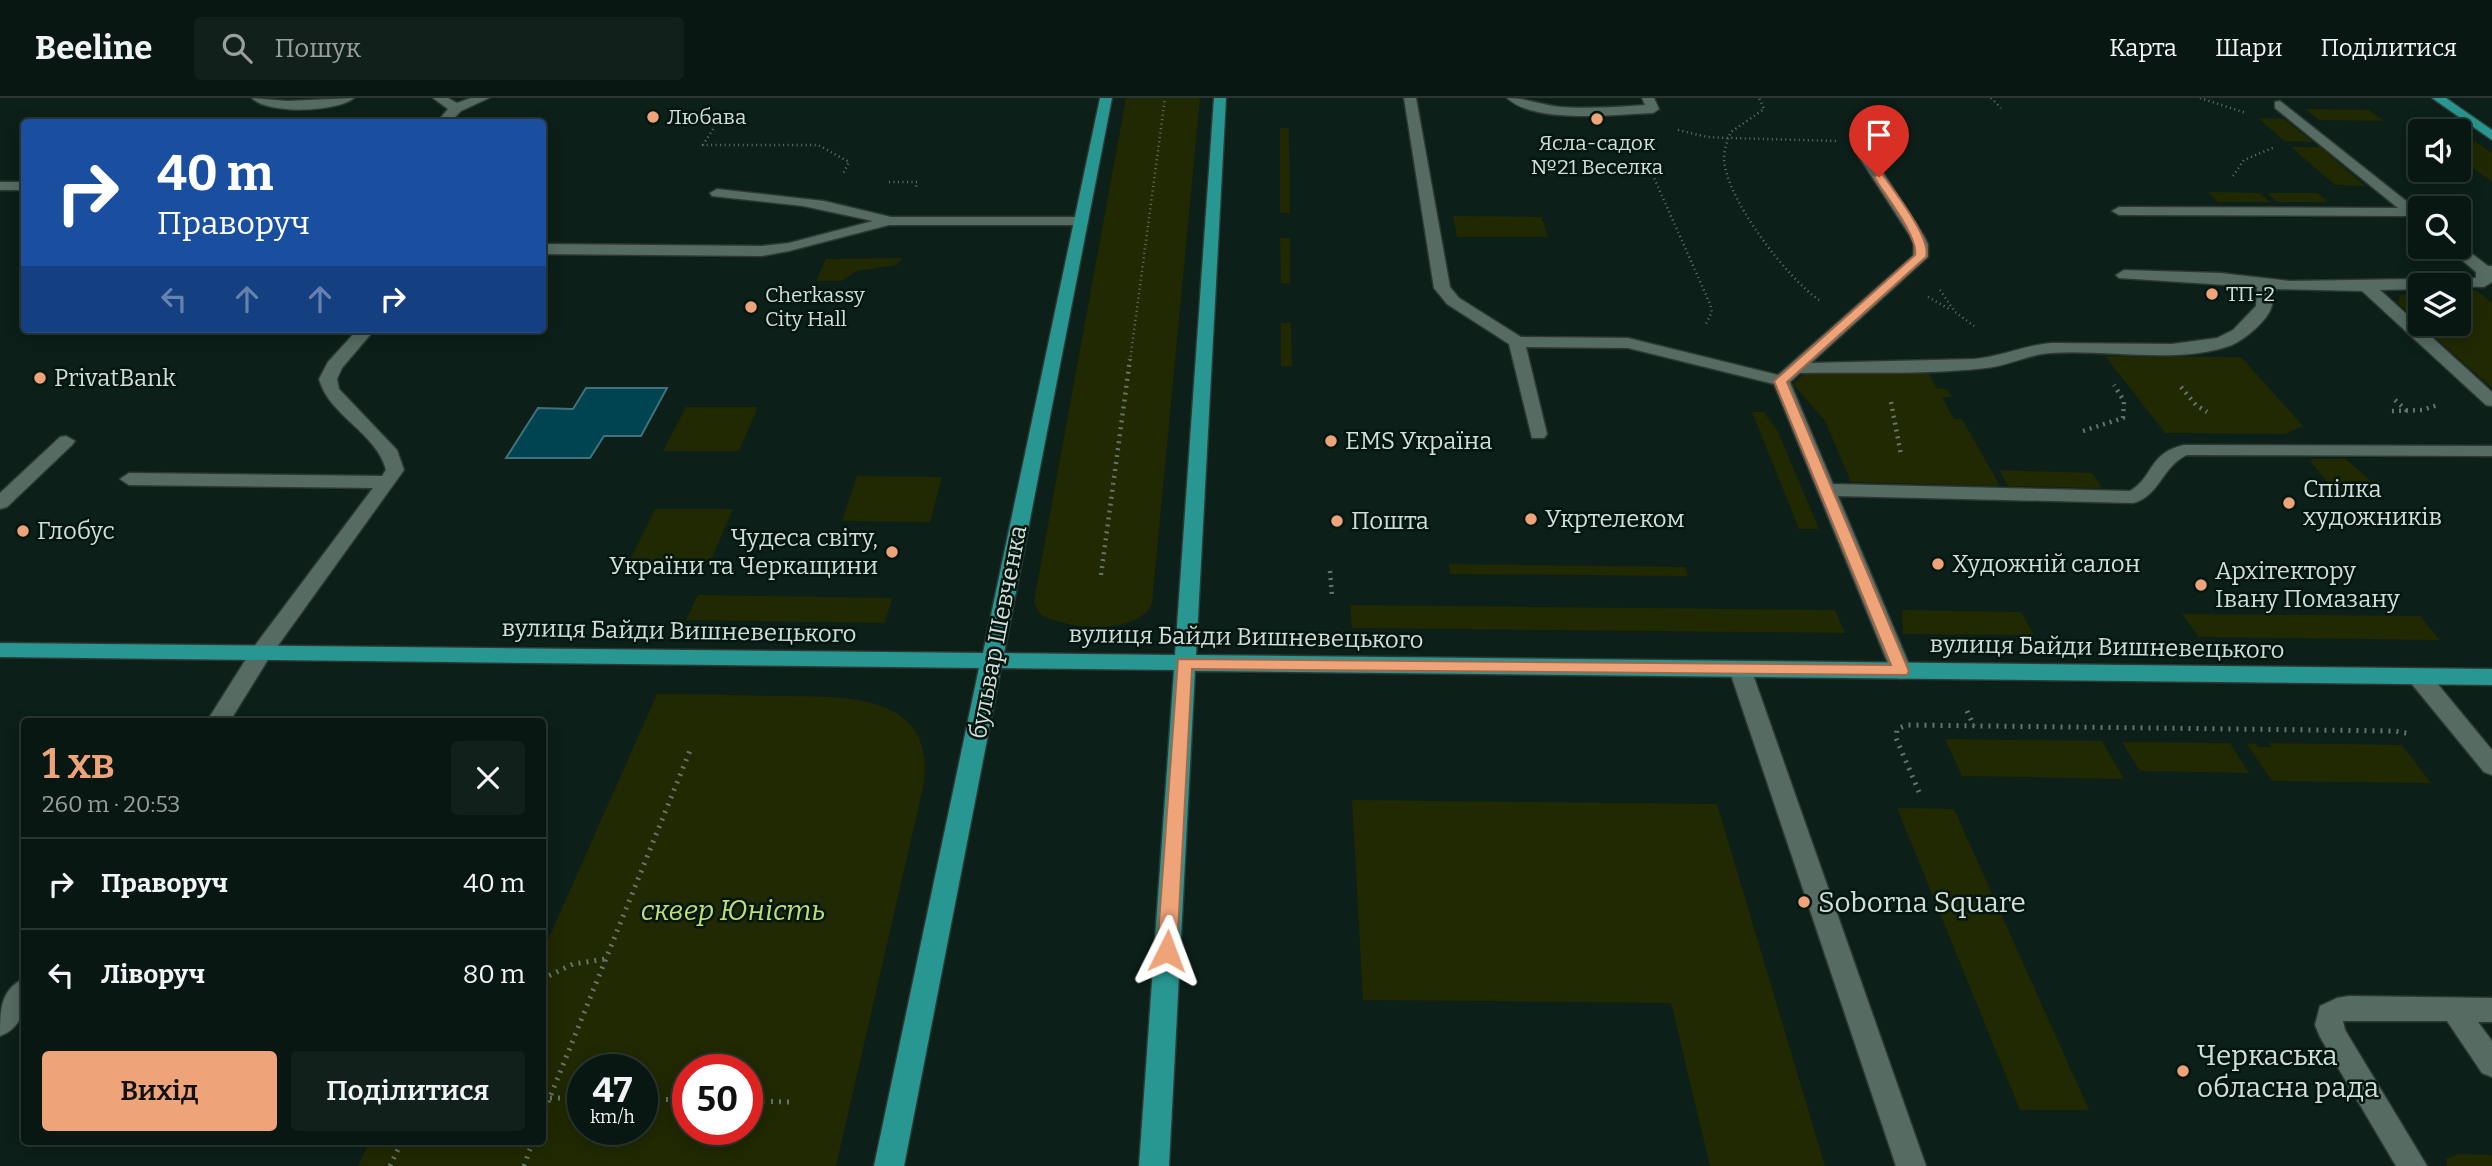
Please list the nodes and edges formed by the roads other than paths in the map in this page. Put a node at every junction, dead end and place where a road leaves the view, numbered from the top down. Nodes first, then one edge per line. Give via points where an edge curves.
1 (258, 98) edge
2 (348, 98) edge
3 (439, 98) edge
4 (483, 98) edge
5 (1106, 98) edge
6 (1220, 98) edge
7 (1410, 98) edge
8 (1513, 98) edge
9 (2438, 98) edge
10 (1651, 104) edge
11 (2280, 105) dead end
12 (456, 108) junction
13 (446, 119) edge
14 (2492, 136) edge
15 (1866, 157) road end
16 (0, 186) edge
17 (21, 186) edge
18 (717, 193) dead end
19 (2408, 209) edge
20 (2119, 211) dead end
21 (2408, 216) edge
22 (1081, 220) junction
23 (889, 221) junction
24 (546, 249) edge
25 (2467, 259) edge
26 (2124, 275) dead end
27 (2488, 278) edge
28 (2265, 284) junction
29 (2366, 286) junction
30 (363, 333) edge
31 (1517, 342) junction
32 (1797, 368) junction
33 (1780, 381) junction
34 (2492, 401) edge
35 (1538, 434) dead end
36 (66, 441) dead end
37 (2492, 451) edge
38 (129, 480) dead end
39 (387, 482) junction
40 (1827, 491) junction
41 (0, 503) edge
42 (0, 650) edge
43 (261, 653) junction
44 (992, 660) junction
45 (1184, 663) junction
46 (1740, 669) junction
47 (1901, 671) junction
48 (2419, 677) junction
49 (2492, 677) edge
50 (220, 718) edge
51 (2492, 766) edge
52 (21, 995) edge
53 (2454, 1009) junction
54 (2492, 1010) edge
55 (0, 1024) edge
56 (2492, 1064) edge
57 (888, 1166) edge
58 (1154, 1166) edge
59 (1911, 1166) edge
60 (2412, 1166) edge

1 - 2 lane via 264,103 313,104
3 - 12 lane
4 - 12 lane
5 - 22 main road, бульвар Шевченка
6 - 45 main road
7 - 31 lane via 1442,288 1453,301
8 - 10 lane via 1550,110
9 - 14 main road
11 - 19 lane
12 - 13 lane
15 - 32 lane via 1921,244 1920,257
16 - 17 lane
18 - 23 lane via 804,202
20 - 21 lane
22 - 23 lane
22 - 44 main road, бульвар Шевченка
23 - 24 lane via 762,251
25 - 27 lane
26 - 28 lane
27 - 29 lane
28 - 29 lane
28 - 32 lane via 2264,307 2233,338 2220,343 2025,350 2000,361
29 - 34 lane
30 - 39 lane via 328,379 331,390 391,454 395,470
31 - 33 lane via 1628,343
31 - 35 lane
32 - 33 lane
33 - 40 lane
36 - 41 lane
37 - 40 lane via 2184,450 2167,457 2148,489 2133,497
38 - 39 lane
39 - 43 lane
40 - 47 lane
42 - 43 main road, вулиця Байди Вишневецького
43 - 44 main road, вулиця Байди Вишневецького
43 - 50 lane
44 - 45 main road, вулиця Байди Вишневецького
44 - 57 main road, бульвар Шевченка
45 - 46 main road, вулиця Байди Вишневецького
45 - 58 main road
46 - 47 main road, вулиця Байди Вишневецького
46 - 59 lane
47 - 48 main road, вулиця Байди Вишневецького
48 - 49 main road, вулиця Байди Вишневецького
48 - 51 lane
52 - 55 lane
53 - 54 lane
53 - 56 lane
53 - 60 lane via 2349,1008 2330,1014 2334,1037

